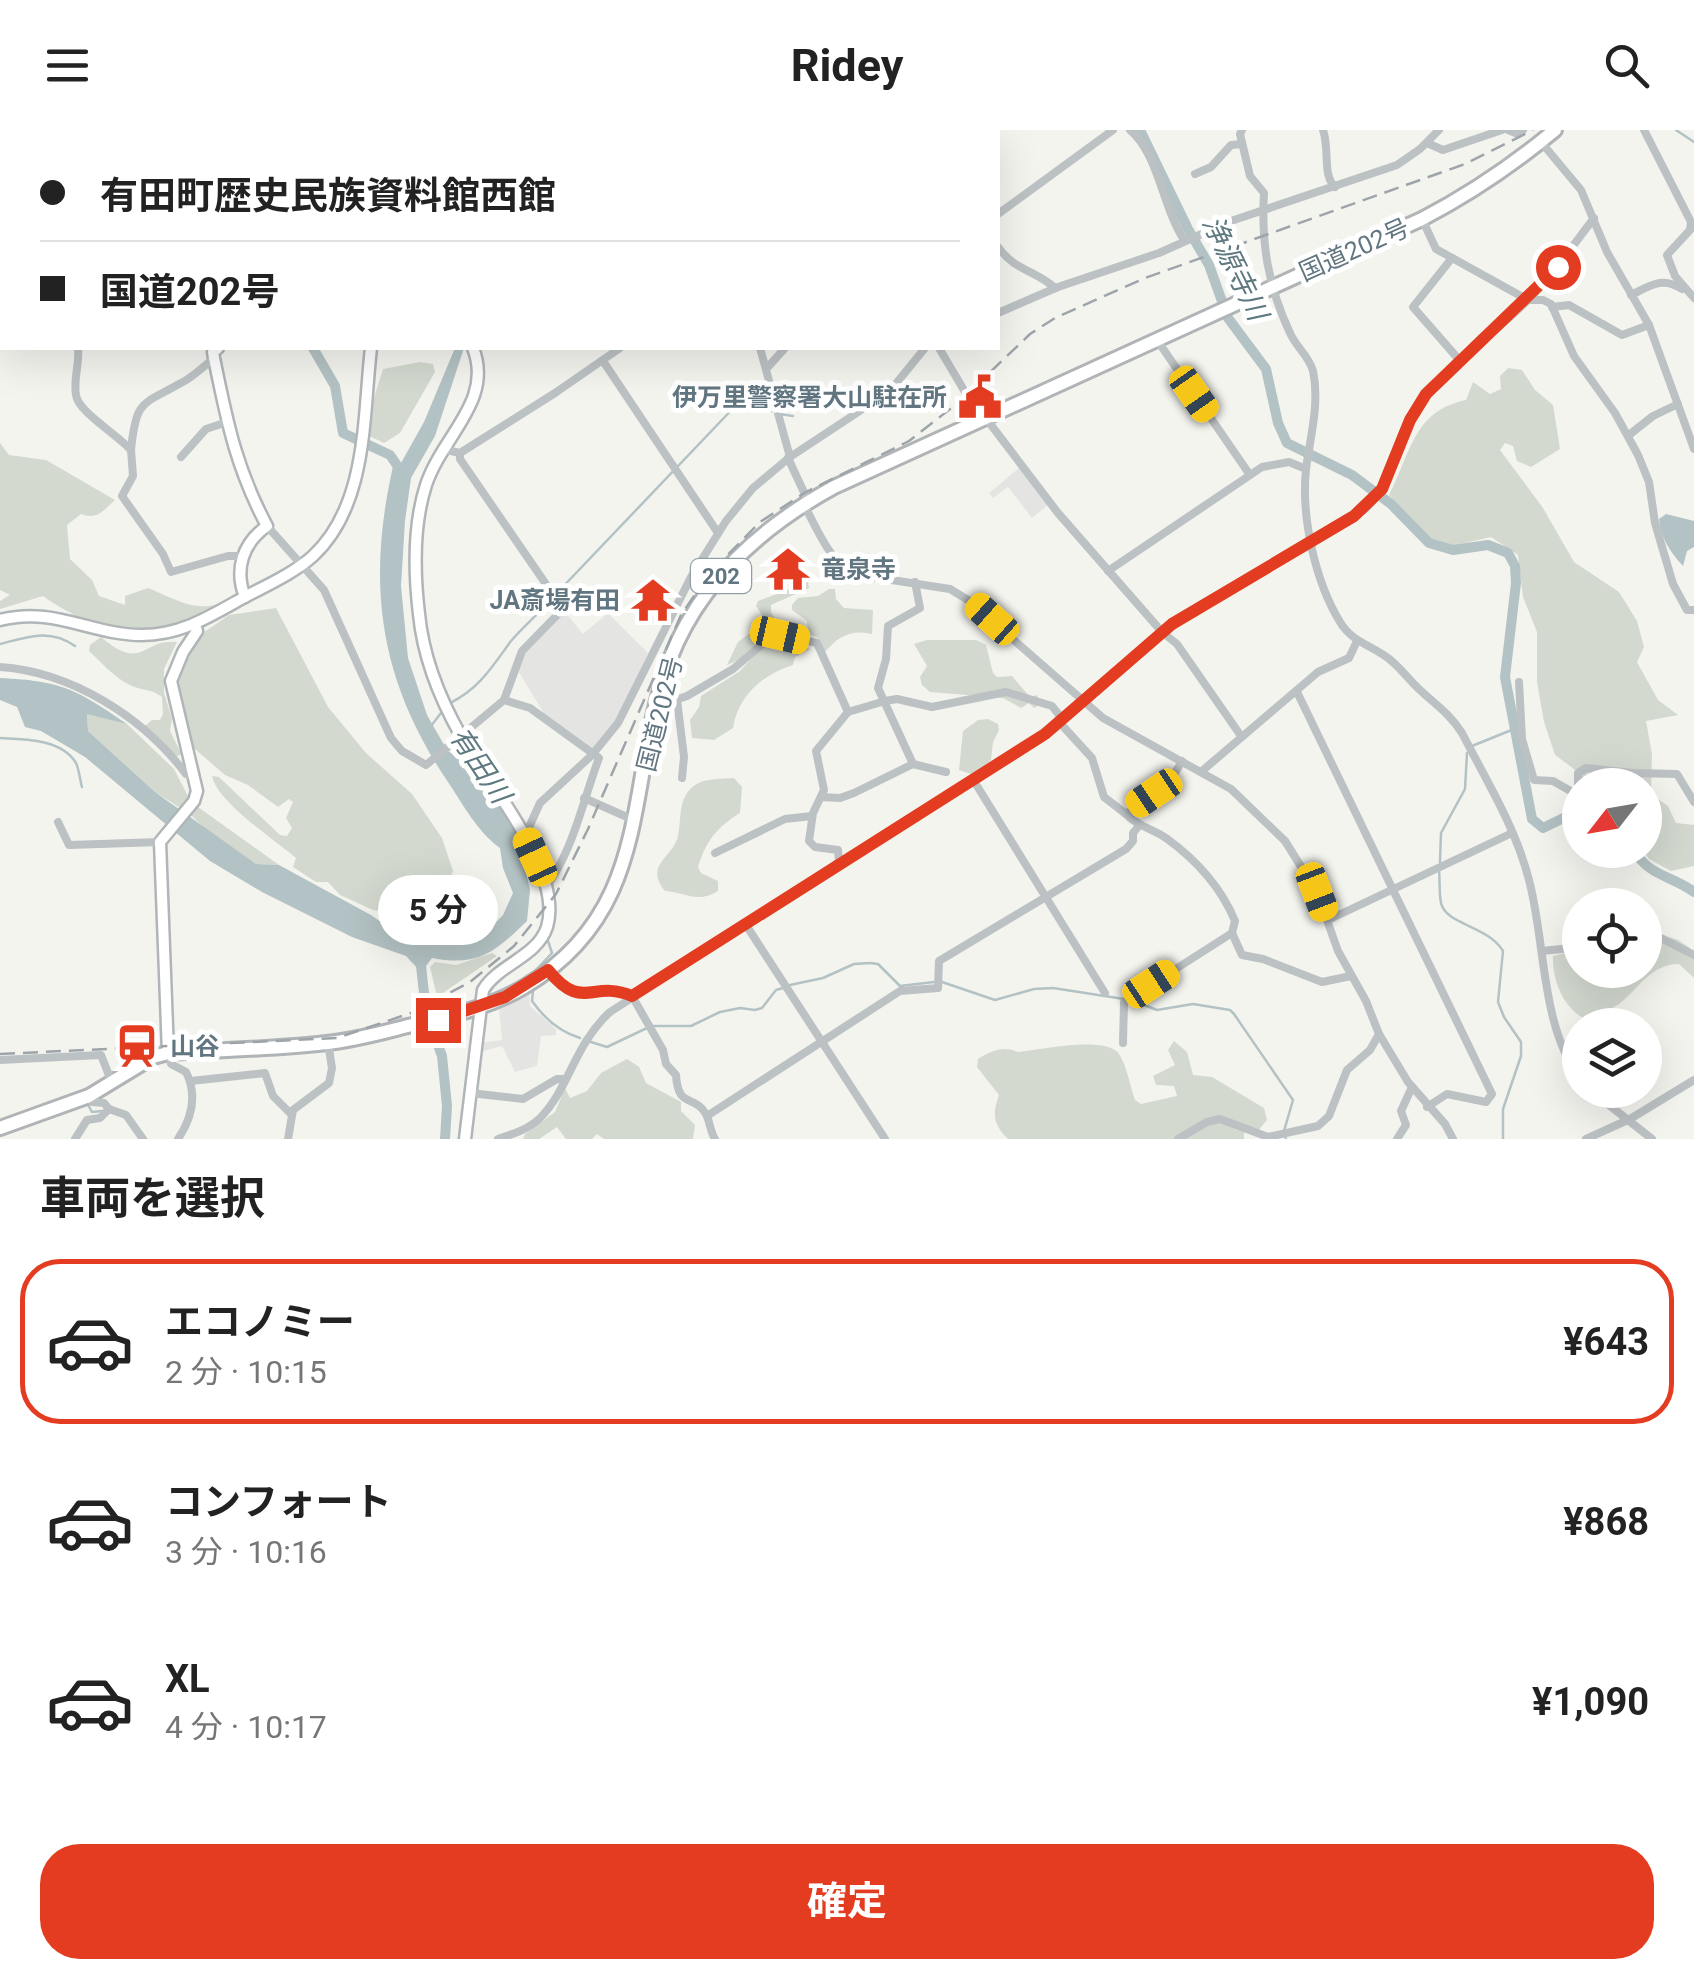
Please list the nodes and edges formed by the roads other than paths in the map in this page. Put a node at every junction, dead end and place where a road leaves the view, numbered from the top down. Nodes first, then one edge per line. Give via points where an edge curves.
1 (1113, 130) edge
2 (1242, 130) edge
3 (1323, 130) edge
4 (1440, 130) edge
5 (1505, 130) edge
6 (1523, 130) edge
7 (1555, 130) edge
8 (1644, 130) edge
9 (1135, 131) edge
10 (1427, 142) junction
11 (1541, 142) junction
12 (1242, 144) junction
13 (1195, 174) dead end
14 (1336, 187) junction
15 (1000, 213) edge
16 (1261, 213) junction
17 (1594, 218) junction
18 (1422, 219) junction
19 (1184, 240) junction
20 (1000, 249) edge
21 (1452, 258) junction
22 (1055, 288) junction
23 (1270, 288) junction
24 (1631, 294) junction
25 (1690, 295) edge
26 (1528, 300) junction
27 (1552, 306) junction
28 (1000, 313) edge
29 (1649, 324) junction
30 (1157, 340) junction
31 (78, 350) edge
32 (371, 350) edge
33 (474, 350) edge
34 (617, 350) edge
35 (761, 350) edge
36 (783, 350) edge
37 (923, 350) edge
38 (940, 350) edge
39 (214, 351) edge
40 (603, 361) junction
41 (1462, 362) junction
42 (767, 368) junction
43 (1678, 404) junction
44 (983, 418) junction
45 (227, 422) junction
46 (1629, 435) junction
47 (441, 449) junction
48 (131, 450) junction
49 (1694, 450) edge
50 (460, 454) junction
51 (181, 457) dead end
52 (789, 458) junction
53 (1306, 468) junction
54 (1250, 475) junction
55 (806, 502) junction
56 (267, 526) junction
57 (718, 533) junction
58 (1309, 542) junction
59 (243, 556) junction
60 (302, 564) junction
61 (695, 570) junction
62 (1108, 571) junction
63 (915, 582) junction
64 (714, 584) junction
65 (245, 597) junction
66 (1694, 610) edge
67 (0, 620) edge
68 (195, 624) junction
69 (1162, 632) junction
70 (1357, 641) junction
71 (0, 667) edge
72 (643, 673) junction
73 (663, 681) junction
74 (1519, 682) dead end
75 (1297, 692) junction
76 (504, 700) junction
77 (677, 700) junction
78 (885, 701) junction
79 (1085, 702) junction
80 (656, 708) junction
81 (848, 712) junction
82 (1062, 722) junction
83 (1241, 736) junction
84 (459, 739) junction
85 (592, 755) junction
86 (1182, 761) junction
87 (913, 764) junction
88 (1202, 770) junction
89 (946, 772) dead end
90 (192, 774) junction
91 (682, 778) dead end
92 (974, 781) junction
93 (584, 798) junction
94 (821, 798) junction
95 (1694, 802) edge
96 (1126, 814) junction
97 (812, 816) junction
98 (636, 821) junction
99 (58, 822) dead end
100 (1138, 826) junction
101 (1512, 834) junction
102 (525, 836) junction
103 (162, 838) junction
104 (715, 852) dead end
105 (822, 878) junction
106 (544, 888) junction
107 (1392, 891) junction
108 (1044, 896) junction
109 (1328, 920) junction
110 (746, 925) junction
111 (1232, 932) junction
112 (1662, 939) edge
113 (1562, 949) edge
114 (1542, 952) junction
115 (1694, 955) edge
116 (548, 970) junction
117 (1351, 976) junction
118 (1105, 992) dead end
119 (632, 996) junction
120 (479, 1007) junction
121 (1379, 1034) junction
122 (822, 1042) junction
123 (1124, 1042) dead end
124 (328, 1043) junction
125 (1562, 1043) edge
126 (168, 1053) junction
127 (0, 1060) edge
128 (563, 1079) junction
129 (1694, 1080) edge
130 (191, 1081) junction
131 (112, 1082) junction
132 (1412, 1087) junction
133 (470, 1093) junction
134 (89, 1096) junction
135 (1427, 1106) junction
136 (1616, 1108) edge
137 (109, 1109) junction
138 (290, 1114) junction
139 (707, 1116) junction
140 (1630, 1118) junction
141 (0, 1128) edge
142 (75, 1139) edge
143 (143, 1139) edge
144 (178, 1139) edge
145 (288, 1139) edge
146 (464, 1139) edge
147 (498, 1139) edge
148 (715, 1139) edge
149 (885, 1139) edge
150 (1178, 1139) edge
151 (1397, 1139) edge
152 (1453, 1139) edge
153 (1586, 1139) edge
154 (1652, 1139) edge

1 - 15 street
2 - 12 street
3 - 14 street via 1326,171
4 - 10 street
5 - 6 street
5 - 10 street via 1443,150
7 - 11 highway, 国道202号 / 202
8 - 25 street via 1691,222 1667,255
9 - 19 street
10 - 14 street via 1397,165
11 - 17 street via 1572,176
11 - 18 highway, 国道202号 / 202
12 - 13 street via 1231,145
12 - 16 street via 1250,176 1264,193
14 - 16 street
16 - 19 street
16 - 23 street
17 - 24 street
17 - 26 street
18 - 21 street via 1436,249
18 - 23 highway, 国道202号 / 202
19 - 22 street
20 - 22 street via 1016,268
21 - 26 street
21 - 41 street via 1413,307
22 - 28 street
23 - 30 highway, 国道202号 / 202
23 - 53 street via 1312,370
24 - 25 street via 1663,281
24 - 29 street
26 - 27 street
26 - 41 street
27 - 29 street via 1570,306 1622,335
27 - 46 street via 1574,356
29 - 43 street
30 - 44 highway, 国道202号 / 202
30 - 54 street
31 - 48 street via 76,398
32 - 60 main road via 353,488 330,537
33 - 47 main road via 479,387
34 - 40 street
35 - 42 street
36 - 42 street
37 - 52 street via 890,390
38 - 44 street
39 - 45 main road
39 - 48 street via 184,382 148,399 135,419
40 - 50 street
40 - 57 street
41 - 58 street via 1415,410 1372,503
42 - 52 street
43 - 46 street
43 - 49 street
44 - 55 highway, 国道202号 / 202
44 - 62 street
45 - 51 street via 206,429
45 - 56 main road via 242,478
46 - 66 street via 1649,482 1674,584 1687,610
47 - 50 street
47 - 84 main road via 419,514 417,601 430,668
48 - 59 street via 133,476 122,496 171,572
50 - 76 street via 563,610 522,651
52 - 55 street
52 - 57 street via 753,488
53 - 54 street via 1271,463
53 - 58 street
54 - 62 street
55 - 63 street via 846,571
55 - 64 highway, 国道202号 / 202 via 756,538
56 - 59 main road
56 - 60 street
57 - 61 street
58 - 69 street
58 - 70 street via 1338,618
59 - 65 main road
60 - 65 main road
60 - 84 street via 324,590 402,751 426,765
61 - 64 street
61 - 72 street
62 - 69 street
63 - 78 street via 920,608 888,626 878,688
63 - 79 street via 968,600
64 - 73 highway, 国道202号 / 202
65 - 68 main road
67 - 68 main road via 44,615 131,635
68 - 90 main road via 198,632 170,682
69 - 79 street
69 - 83 street
70 - 75 street via 1349,658 1318,672
70 - 101 street via 1394,662 1451,715
71 - 90 street via 76,686 130,720
72 - 73 street
72 - 85 street via 618,724
73 - 80 highway, 国道202号 / 202
74 - 95 street via 1522,739 1534,780 1574,793 1578,773 1586,768 1677,774
75 - 83 street
75 - 107 street
76 - 84 street
76 - 85 street via 530,708
77 - 80 street
77 - 81 street via 780,635 817,643
77 - 91 street
78 - 81 street
78 - 82 street via 932,707 1006,692 1052,706
78 - 87 street
79 - 82 street
79 - 86 street
80 - 98 highway, 国道202号 / 202
81 - 94 street via 816,752
82 - 92 street
82 - 96 street via 1092,758 1104,797
83 - 88 street
84 - 102 main road
85 - 93 street via 598,758
85 - 102 street via 540,803
86 - 88 street
86 - 96 street via 1167,786
87 - 89 street
87 - 94 street via 840,798
88 - 109 street via 1244,798 1286,841
90 - 103 main road via 194,801
92 - 105 street
92 - 108 street
93 - 98 street
93 - 106 street via 556,874
94 - 97 street
96 - 100 street
97 - 104 street via 785,819
97 - 105 street via 811,844 840,856
98 - 116 highway, 国道202号 / 202 via 608,897
99 - 103 street via 68,845
100 - 108 street via 1126,849
100 - 111 street via 1168,839 1208,876 1227,902
101 - 107 street
101 - 114 street via 1530,882
102 - 106 main road
103 - 126 main road
105 - 110 street
106 - 120 main road via 549,913 542,937 490,978
107 - 109 street
107 - 135 street via 1492,1094 1486,1102 1447,1094
108 - 118 street
108 - 122 street via 939,961 938,988 900,991
109 - 117 street
110 - 119 street
110 - 122 street
111 - 117 street via 1242,955 1322,982
111 - 123 street via 1124,1002
112 - 115 street
113 - 114 street
114 - 125 street
116 - 119 street via 575,994 605,990
116 - 120 highway, 国道202号 / 202
117 - 121 street
119 - 128 street via 588,1034
119 - 139 street via 676,1075 677,1091
120 - 124 highway, 国道202号 / 202
120 - 133 main road
121 - 132 street
121 - 150 street via 1347,1070 1324,1122 1260,1136 1220,1120
122 - 139 street
122 - 149 street
124 - 126 highway, 国道202号 / 202
124 - 138 street via 329,1083
126 - 130 street
126 - 131 highway, 国道202号 / 202
127 - 131 street via 101,1056
128 - 133 street via 522,1099
128 - 147 street via 540,1118
129 - 140 street
130 - 138 street via 266,1074 273,1096
130 - 144 street via 191,1118
131 - 134 highway, 国道202号 / 202
132 - 135 street
132 - 151 street
133 - 146 main road
134 - 137 street
134 - 141 highway, 国道202号 / 202
135 - 152 street
136 - 140 street
137 - 142 street via 87,1120
137 - 143 street via 126,1115
138 - 145 street
139 - 148 street
140 - 153 street
140 - 154 street

